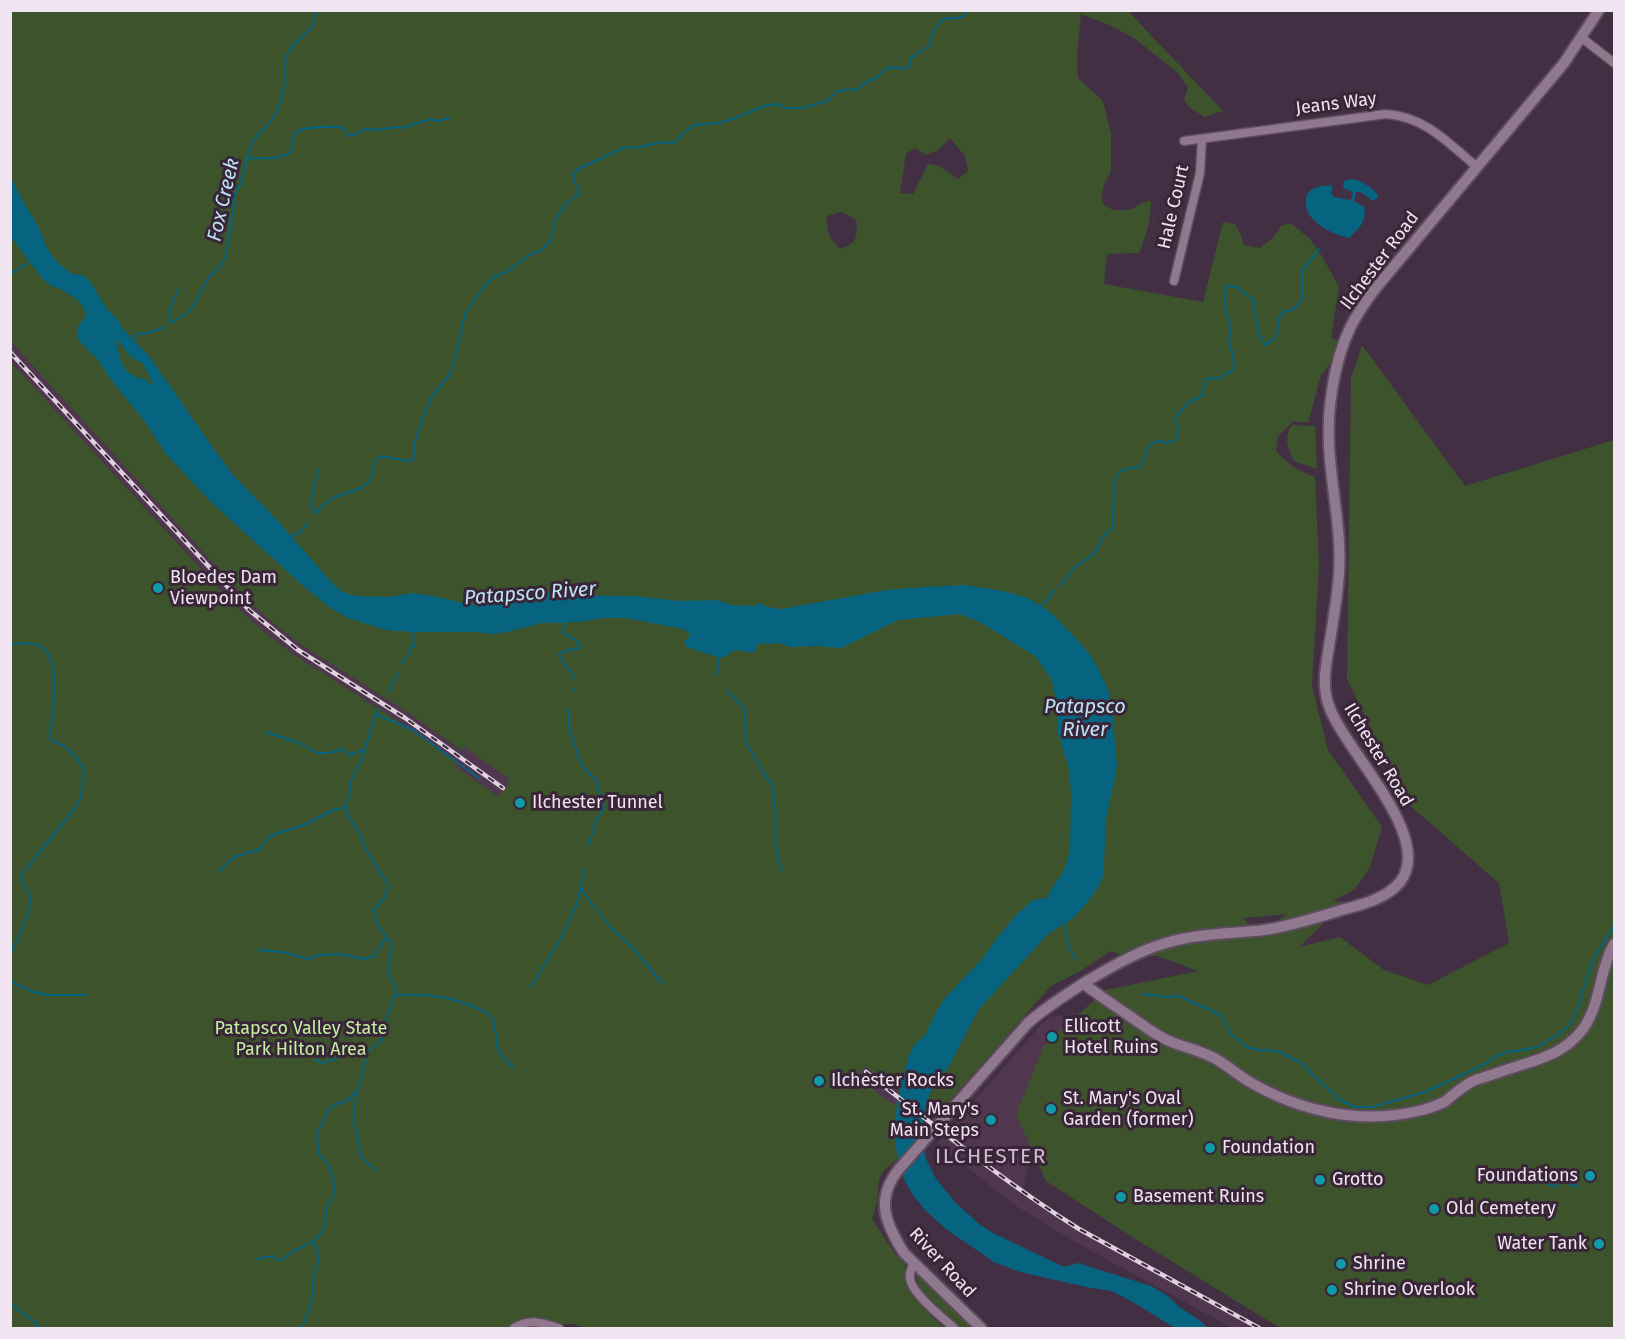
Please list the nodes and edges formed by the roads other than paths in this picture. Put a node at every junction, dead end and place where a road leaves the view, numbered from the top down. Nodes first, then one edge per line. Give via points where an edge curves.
1 (1599, 10) edge
2 (1582, 38) junction
3 (1614, 63) edge
4 (1202, 139) junction
5 (1184, 141) dead end
6 (1477, 167) junction
7 (1174, 281) dead end
8 (1614, 944) edge
9 (1084, 984) junction
10 (890, 1181) joint
11 (914, 1263) junction
12 (514, 1329) edge
13 (559, 1329) edge
14 (954, 1329) edge
15 (981, 1329) edge

1 - 2 street, Ilchester Road
2 - 3 street
2 - 6 street, Ilchester Road
4 - 5 street, Jeans Way
4 - 6 street, Jeans Way via 1396,115 1420,122
4 - 7 street, Hale Court via 1200,173
6 - 9 street, Ilchester Road via 1360,309 1342,349 1329,418 1339,557 1325,694 1334,718 1402,830 1409,860 1406,872 1387,894 1368,902 1285,926 1169,942 1143,951
8 - 9 street via 1591,1016 1563,1049 1472,1081 1434,1107 1392,1115 1335,1114 1278,1096 1214,1058 1168,1041
9 - 10 street, Ilchester Road via 1028,1023
10 - 11 street, River Road via 885,1195 886,1218 896,1241
11 - 14 street via 910,1281 914,1289
11 - 15 street, River Road
12 - 13 street via 537,1321

